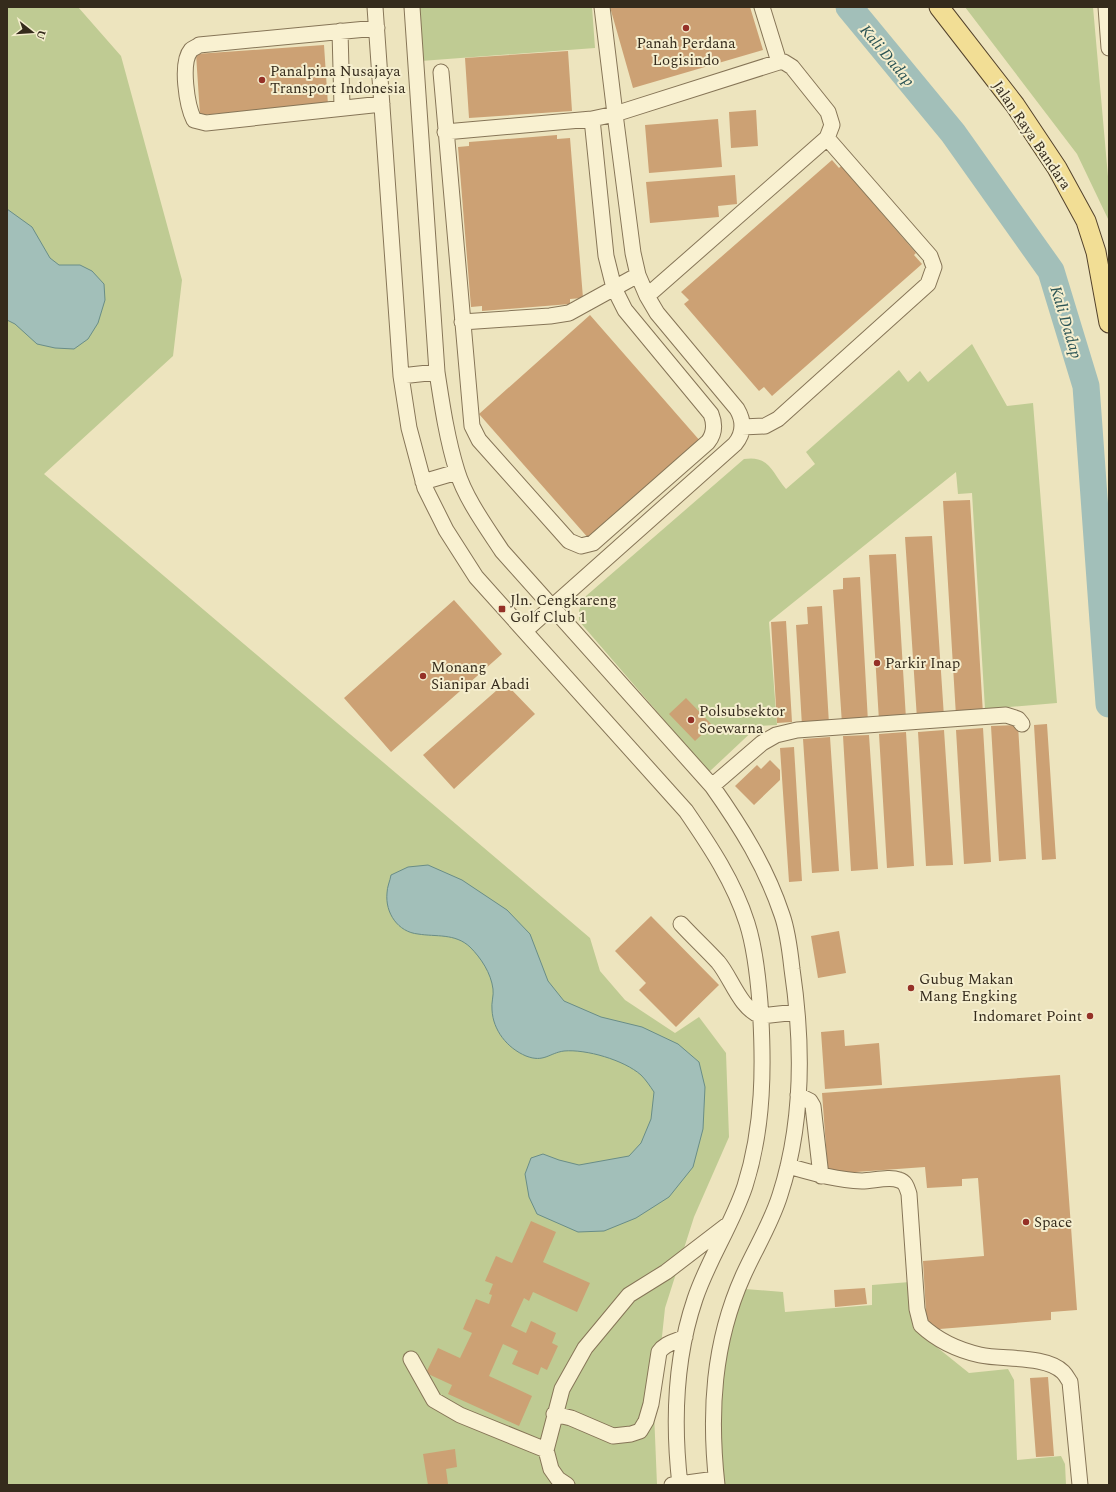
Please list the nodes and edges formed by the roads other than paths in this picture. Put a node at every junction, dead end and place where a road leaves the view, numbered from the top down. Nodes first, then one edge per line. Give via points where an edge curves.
1 (375, 7) edge
2 (412, 7) edge
3 (602, 7) edge
4 (762, 7) edge
5 (939, 7) edge
6 (1106, 7) edge
7 (377, 28) junction
8 (340, 31) junction
9 (1109, 48) edge
10 (779, 62) junction
11 (441, 72) dead end
12 (382, 104) junction
13 (342, 107) junction
14 (615, 114) junction
15 (592, 119) junction
16 (445, 132) junction
17 (827, 138) junction
18 (638, 275) junction
19 (614, 288) junction
20 (647, 296) junction
21 (462, 322) junction
22 (1109, 323) edge
23 (437, 372) junction
24 (401, 376) junction
25 (742, 427) junction
26 (457, 472) junction
27 (423, 482) junction
28 (552, 606) junction
29 (526, 630) junction
30 (1022, 724) dead end
31 (712, 786) junction
32 (680, 924) dead end
33 (796, 1012) junction
34 (760, 1016) junction
35 (798, 1095) junction
36 (788, 1166) junction
37 (821, 1176) junction
38 (729, 1224) junction
39 (685, 1337) junction
40 (411, 1358) dead end
41 (554, 1414) junction
42 (546, 1450) junction
43 (716, 1482) edge
44 (567, 1485) edge
45 (678, 1485) edge
46 (1080, 1485) edge

1 - 7 street
2 - 23 street
3 - 14 street
4 - 10 street
5 - 22 main road, Jalan Raya Bandara via 1015,105 1057,168 1082,214 1096,252
6 - 9 street
7 - 8 street
7 - 12 street
8 - 13 street
8 - 13 street via 199,45 188,57 186,69 187,97 191,115 199,122
10 - 14 street
10 - 17 street via 792,67 828,112 832,125
11 - 16 street
12 - 13 street
12 - 24 street
14 - 15 street
14 - 18 street
15 - 16 street
15 - 19 street via 606,256
16 - 21 street
17 - 20 street
17 - 25 street via 930,256 934,267 933,273 928,284 778,419 765,426
18 - 19 street
18 - 20 street
19 - 21 street via 569,313
19 - 21 street via 625,310 711,414 714,431 708,442 593,543 585,546 569,541 475,434 470,417
20 - 25 street via 668,328 737,409
23 - 24 street
23 - 26 street via 445,424
24 - 27 street via 409,428
25 - 28 street via 735,444
26 - 27 street
26 - 28 street via 479,515 502,551
27 - 29 street via 446,530 476,577
28 - 29 street
28 - 31 street
29 - 34 street via 686,811 708,843 725,872 747,923 754,955
30 - 31 street via 1018,719 1006,715 797,730 776,735 762,743
31 - 33 street via 758,856 783,916 791,958
32 - 34 street via 719,964 735,990 751,1010
33 - 34 street
33 - 35 street
34 - 38 street via 760,1126 745,1187
35 - 36 street via 795,1132
35 - 37 street via 810,1101 813,1106
36 - 37 street
36 - 43 street via 780,1197 729,1309 720,1343 712,1416
37 - 46 street via 863,1181 898,1179 907,1186 917,1309 921,1325 928,1332 962,1350 981,1355 1035,1361 1052,1365 1063,1372 1070,1382
38 - 39 street via 695,1299
38 - 41 street via 666,1272 629,1295 585,1348 562,1389
39 - 41 street via 669,1343 659,1352 651,1404 646,1421 640,1430 613,1436 572,1418
39 - 45 street via 676,1418
40 - 42 street via 434,1400 460,1415
41 - 42 street
42 - 44 street via 551,1469 558,1479
43 - 45 street

